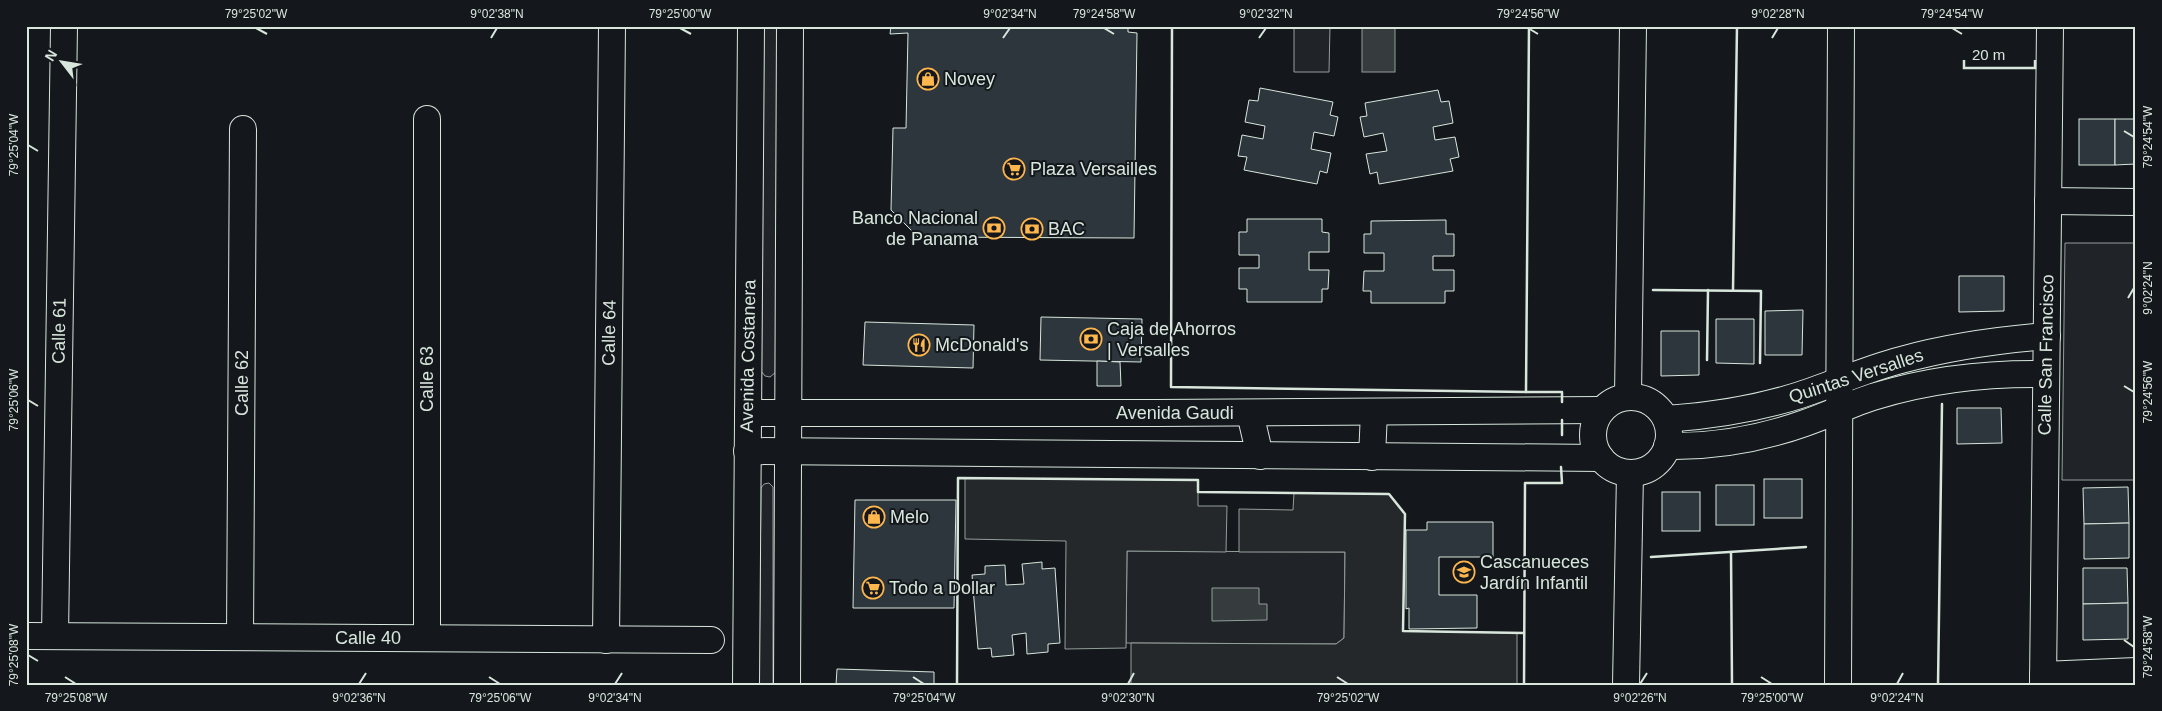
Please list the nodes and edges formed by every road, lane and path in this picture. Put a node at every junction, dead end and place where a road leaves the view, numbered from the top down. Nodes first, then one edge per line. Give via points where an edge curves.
1 (64, 26) edge
2 (612, 26) edge
3 (751, 26) edge
4 (790, 26) edge
5 (1633, 26) edge
6 (1841, 26) edge
7 (2050, 26) edge
8 (427, 119) dead end
9 (243, 129) dead end
10 (2048, 201) junction
11 (2136, 202) edge
12 (2046, 336) junction
13 (2046, 374) junction
14 (1839, 380) junction
15 (1628, 397) junction
16 (1839, 409) junction
17 (1601, 410) junction
18 (1374, 412) junction
19 (748, 413) junction
20 (788, 413) junction
21 (1250, 413) junction
22 (1666, 419) junction
23 (1667, 446) junction
24 (747, 451) junction
25 (1597, 451) junction
26 (787, 452) junction
27 (1260, 456) junction
28 (1372, 457) junction
29 (1630, 473) junction
30 (26, 636) edge
31 (55, 636) junction
32 (240, 637) junction
33 (427, 638) junction
34 (606, 640) junction
35 (711, 640) dead end
36 (2136, 671) edge
37 (2043, 680) edge
38 (746, 685) edge
39 (787, 685) edge
40 (1626, 685) edge
41 (1838, 685) edge

1 - 31 street, Calle 61
2 - 34 street, Calle 64
3 - 19 street, Avenida Costanera
4 - 20 street
5 - 15 street
6 - 14 street
7 - 10 street, Calle San Francisco
8 - 33 street, Calle 63
9 - 32 street, Calle 62
10 - 11 street
10 - 12 street, Calle San Francisco
12 - 13 street, Calle San Francisco
12 - 14 street, Quintas Versalles via 1948,348
13 - 16 street, Quintas Versalles via 1952,379 1875,396
13 - 37 street, Calle San Francisco
14 - 16 street
14 - 22 street, Quintas Versalles via 1799,395 1729,413
15 - 17 street via 1613,400
15 - 22 street via 1651,402
16 - 23 street, Quintas Versalles via 1761,438 1716,445
16 - 41 street
17 - 18 street, Avenida Gaudi
17 - 25 street via 1592,432
18 - 21 street, Avenida Gaudi
18 - 28 street
19 - 20 street, Avenida Gaudi
19 - 24 street, Avenida Costanera
20 - 21 street, Avenida Gaudi
20 - 26 street
21 - 27 street
22 - 23 street
23 - 29 street via 1657,462 1640,472
24 - 26 street
24 - 38 street, Avenida Costanera
25 - 28 street via 1502,458
25 - 29 street via 1614,469
26 - 27 street
26 - 39 street
27 - 28 street
29 - 40 street
30 - 31 street, Calle 40
31 - 32 street, Calle 40
32 - 33 street, Calle 40
33 - 34 street, Calle 40
34 - 35 street, Calle 40
36 - 37 street

